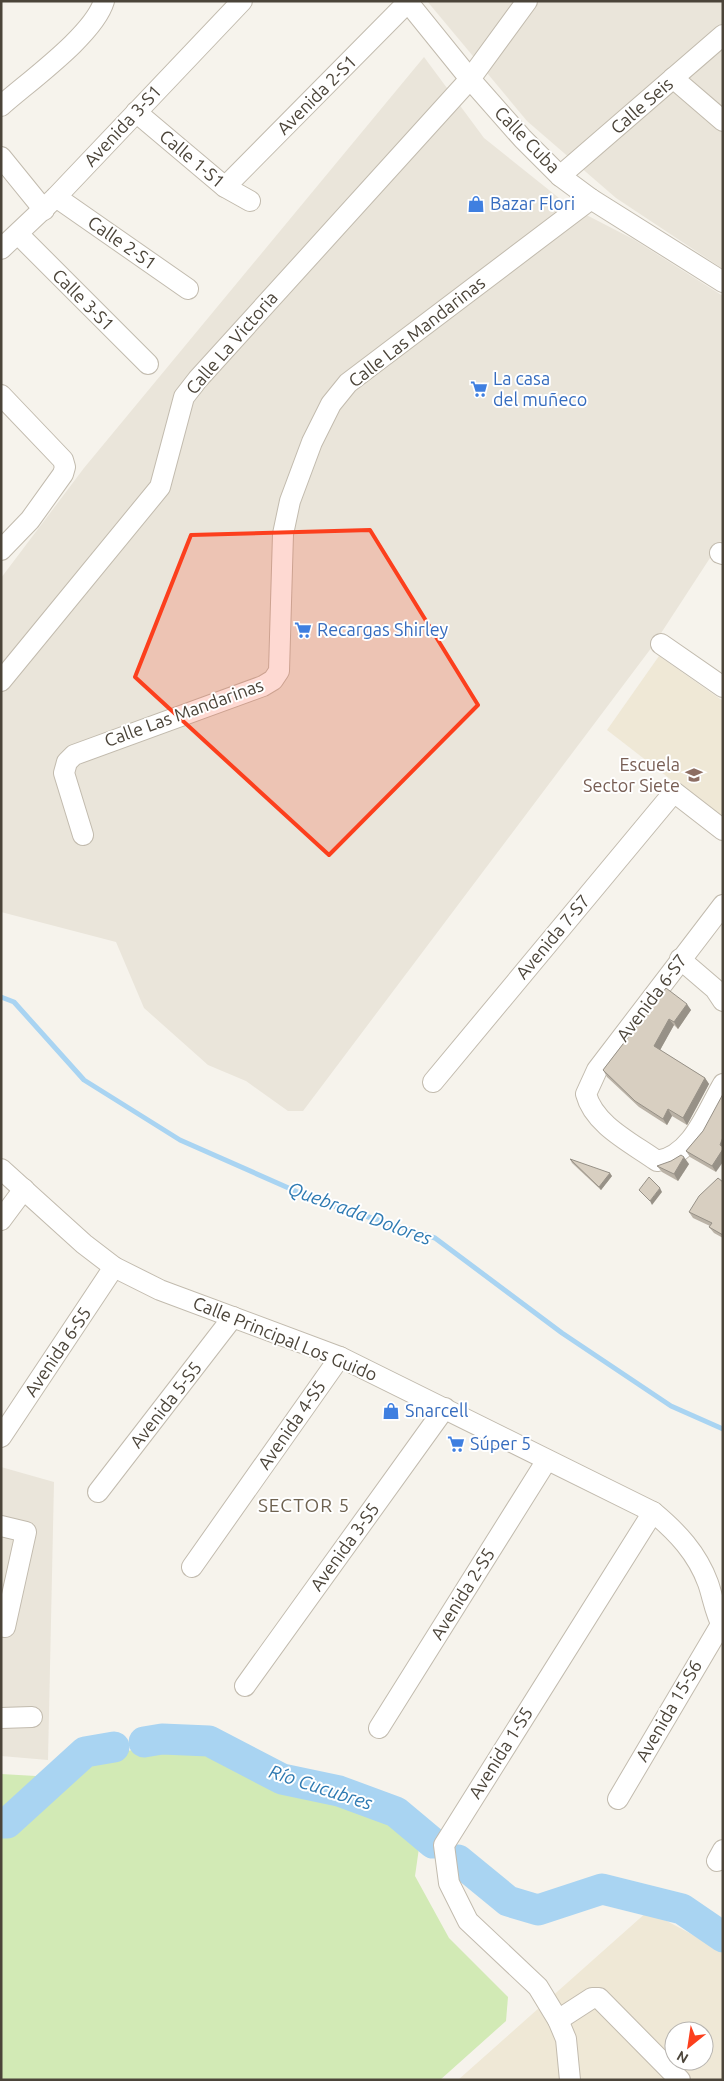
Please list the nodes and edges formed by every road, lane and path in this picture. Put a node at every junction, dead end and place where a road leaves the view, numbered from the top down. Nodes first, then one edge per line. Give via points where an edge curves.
1 (104, 1) edge
2 (242, 1) edge
3 (527, 1) edge
4 (408, 2) edge
5 (723, 35) edge
6 (674, 78) junction
7 (470, 79) junction
8 (1, 106) edge
9 (136, 112) junction
10 (723, 121) edge
11 (1, 157) edge
12 (560, 176) junction
13 (225, 187) junction
14 (591, 199) junction
15 (250, 201) dead end
16 (50, 204) junction
17 (18, 234) junction
18 (1, 249) edge
19 (723, 282) edge
20 (188, 289) dead end
21 (148, 364) dead end
22 (2, 397) edge
23 (1, 550) edge
24 (661, 644) dead end
25 (1, 681) edge
26 (723, 686) edge
27 (723, 830) edge
28 (84, 835) dead end
29 (723, 905) edge
30 (680, 959) junction
31 (723, 1001) edge
32 (433, 1082) dead end
33 (723, 1084) edge
34 (1, 1169) edge
35 (24, 1190) junction
36 (1, 1220) edge
37 (114, 1267) junction
38 (233, 1317) junction
39 (340, 1357) junction
40 (445, 1408) junction
41 (1, 1436) edge
42 (548, 1460) junction
43 (98, 1492) dead end
44 (653, 1512) junction
45 (1, 1526) edge
46 (192, 1567) dead end
47 (722, 1624) edge
48 (3, 1626) edge
49 (245, 1686) dead end
50 (32, 1717) dead end
51 (1, 1718) edge
52 (380, 1728) dead end
53 (618, 1799) dead end
54 (558, 2020) junction
55 (570, 2080) edge
56 (680, 2080) edge

1 - 8 street via 100,14 76,40
2 - 9 street, Avenida 3-S1
3 - 7 street, Calle La Victoria
4 - 7 street, Calle Cuba
4 - 13 street, Avenida 2-S1
5 - 6 street, Calle Seis
6 - 10 street
6 - 12 street, Calle Seis
7 - 12 street, Calle Cuba
7 - 25 street, Calle La Victoria via 198,378 184,397 160,486
9 - 13 street, Calle 1-S1
9 - 16 street, Avenida 3-S1
11 - 16 street, Calle 2-S1
12 - 14 street, Calle Cuba
13 - 15 street, Calle 1-S1
14 - 19 street, Calle Cuba
14 - 28 street, Calle Las Mandarinas via 348,383 331,404 312,442 290,501 282,534 279,670 273,680 263,686 74,755 67,762 64,773
16 - 17 street, Avenida 3-S1
16 - 20 street, Calle 2-S1
17 - 18 street, Avenida 3-S1
17 - 21 street, Calle 3-S1
22 - 23 street via 63,460 65,467 30,520
24 - 26 street
27 - 32 street, Avenida 7-S7 via 674,792
29 - 30 street, Avenida 6-S7
30 - 31 street via 715,989
30 - 33 street, Avenida 6-S7 via 597,1070 586,1094 589,1107 601,1121 657,1161 675,1155 687,1145
34 - 35 street, Calle Principal Los Guido
35 - 36 street
35 - 37 street, Calle Principal Los Guido
37 - 38 street, Calle Principal Los Guido via 160,1290
37 - 41 street, Avenida 6-S5
38 - 39 street, Calle Principal Los Guido
38 - 43 street, Avenida 5-S5
39 - 40 street, Calle Principal Los Guido
39 - 46 street, Avenida 4-S5
40 - 42 street, Calle Principal Los Guido
40 - 49 street, Avenida 3-S5
42 - 44 street, Calle Principal Los Guido
42 - 52 street, Avenida 2-S5
44 - 47 street, Calle Principal Los Guido via 678,1533 692,1552 707,1581
44 - 54 street, Avenida 1-S5 via 444,1845 449,1883 468,1921 538,1986
45 - 48 street via 26,1532
47 - 53 street, Avenida 15-S6
50 - 51 street
54 - 55 street, Avenida 1-S5 via 566,2039
54 - 56 street via 592,1998 599,1998

